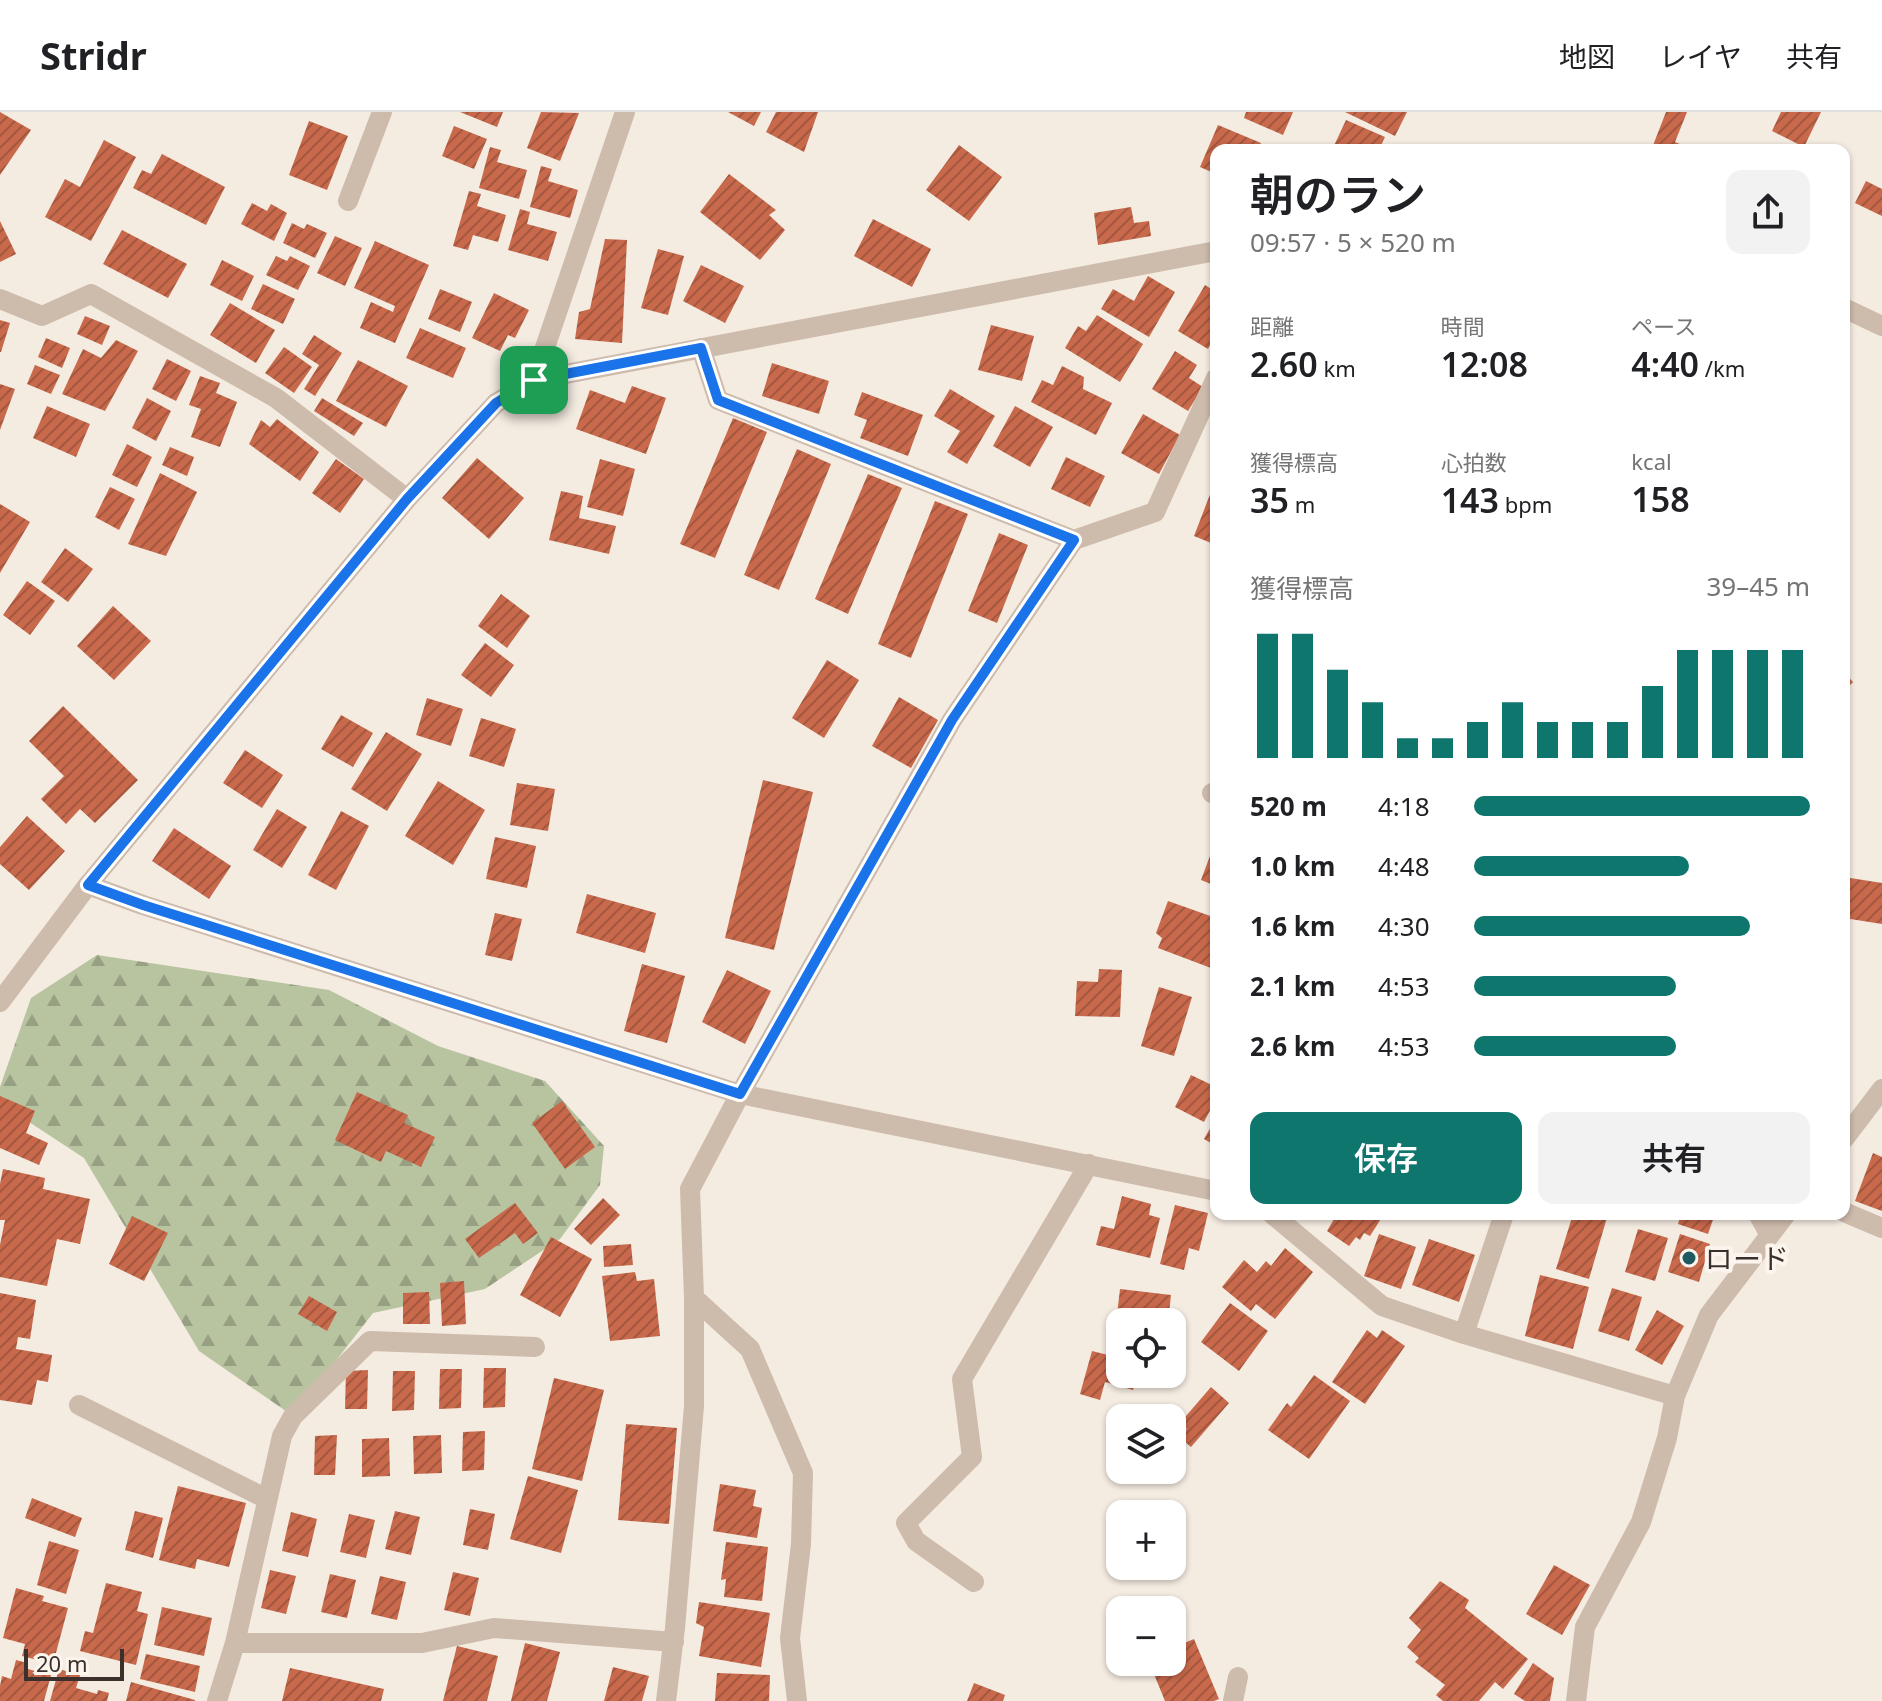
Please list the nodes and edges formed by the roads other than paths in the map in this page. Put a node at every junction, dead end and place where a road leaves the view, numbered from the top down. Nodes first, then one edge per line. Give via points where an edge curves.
1 (382, 112) edge
2 (625, 112) edge
3 (348, 201) dead end
4 (1210, 252) edge
5 (0, 299) edge
6 (1850, 311) edge
7 (1882, 326) edge
8 (701, 348) junction
9 (534, 380) junction
10 (1210, 391) edge
11 (407, 499) junction
12 (1074, 540) junction
13 (88, 885) junction
14 (0, 1002) edge
15 (1882, 1089) edge
16 (740, 1094) junction
17 (1850, 1131) edge
18 (1089, 1164) junction
19 (1210, 1190) edge
20 (1850, 1215) edge
21 (1279, 1220) edge
22 (1502, 1220) edge
23 (1761, 1220) edge
24 (1781, 1220) edge
25 (1882, 1228) edge
26 (1770, 1235) junction
27 (694, 1298) junction
28 (1464, 1334) junction
29 (535, 1347) dead end
30 (1675, 1396) junction
31 (79, 1405) dead end
32 (267, 1499) junction
33 (974, 1582) dead end
34 (674, 1642) junction
35 (235, 1643) junction
36 (1238, 1677) dead end
37 (217, 1701) edge
38 (666, 1701) edge
39 (797, 1701) edge
40 (1233, 1701) edge
41 (1576, 1701) edge

1 - 3 street
2 - 9 street
4 - 8 street
5 - 11 street via 42,316 91,294 276,398
6 - 7 street
8 - 9 street
8 - 12 street via 718,400
9 - 11 street via 496,403
10 - 12 street via 1155,512
11 - 13 street
12 - 16 street via 952,720
13 - 14 street
13 - 16 street
15 - 17 street
16 - 18 street
16 - 27 street via 690,1189
18 - 19 street
18 - 33 street via 962,1379 972,1457 906,1523 916,1541
20 - 25 street
21 - 28 street via 1382,1306
22 - 28 street
23 - 26 street
24 - 26 street
26 - 30 street via 1709,1315
27 - 34 street via 694,1406
27 - 39 street via 750,1349 803,1473 790,1638
28 - 30 street
29 - 32 street via 370,1341 293,1416 282,1436
30 - 41 street via 1641,1522 1585,1627
31 - 32 street
32 - 35 street
34 - 35 street via 494,1628 422,1643
34 - 38 street
35 - 37 street
36 - 40 street

